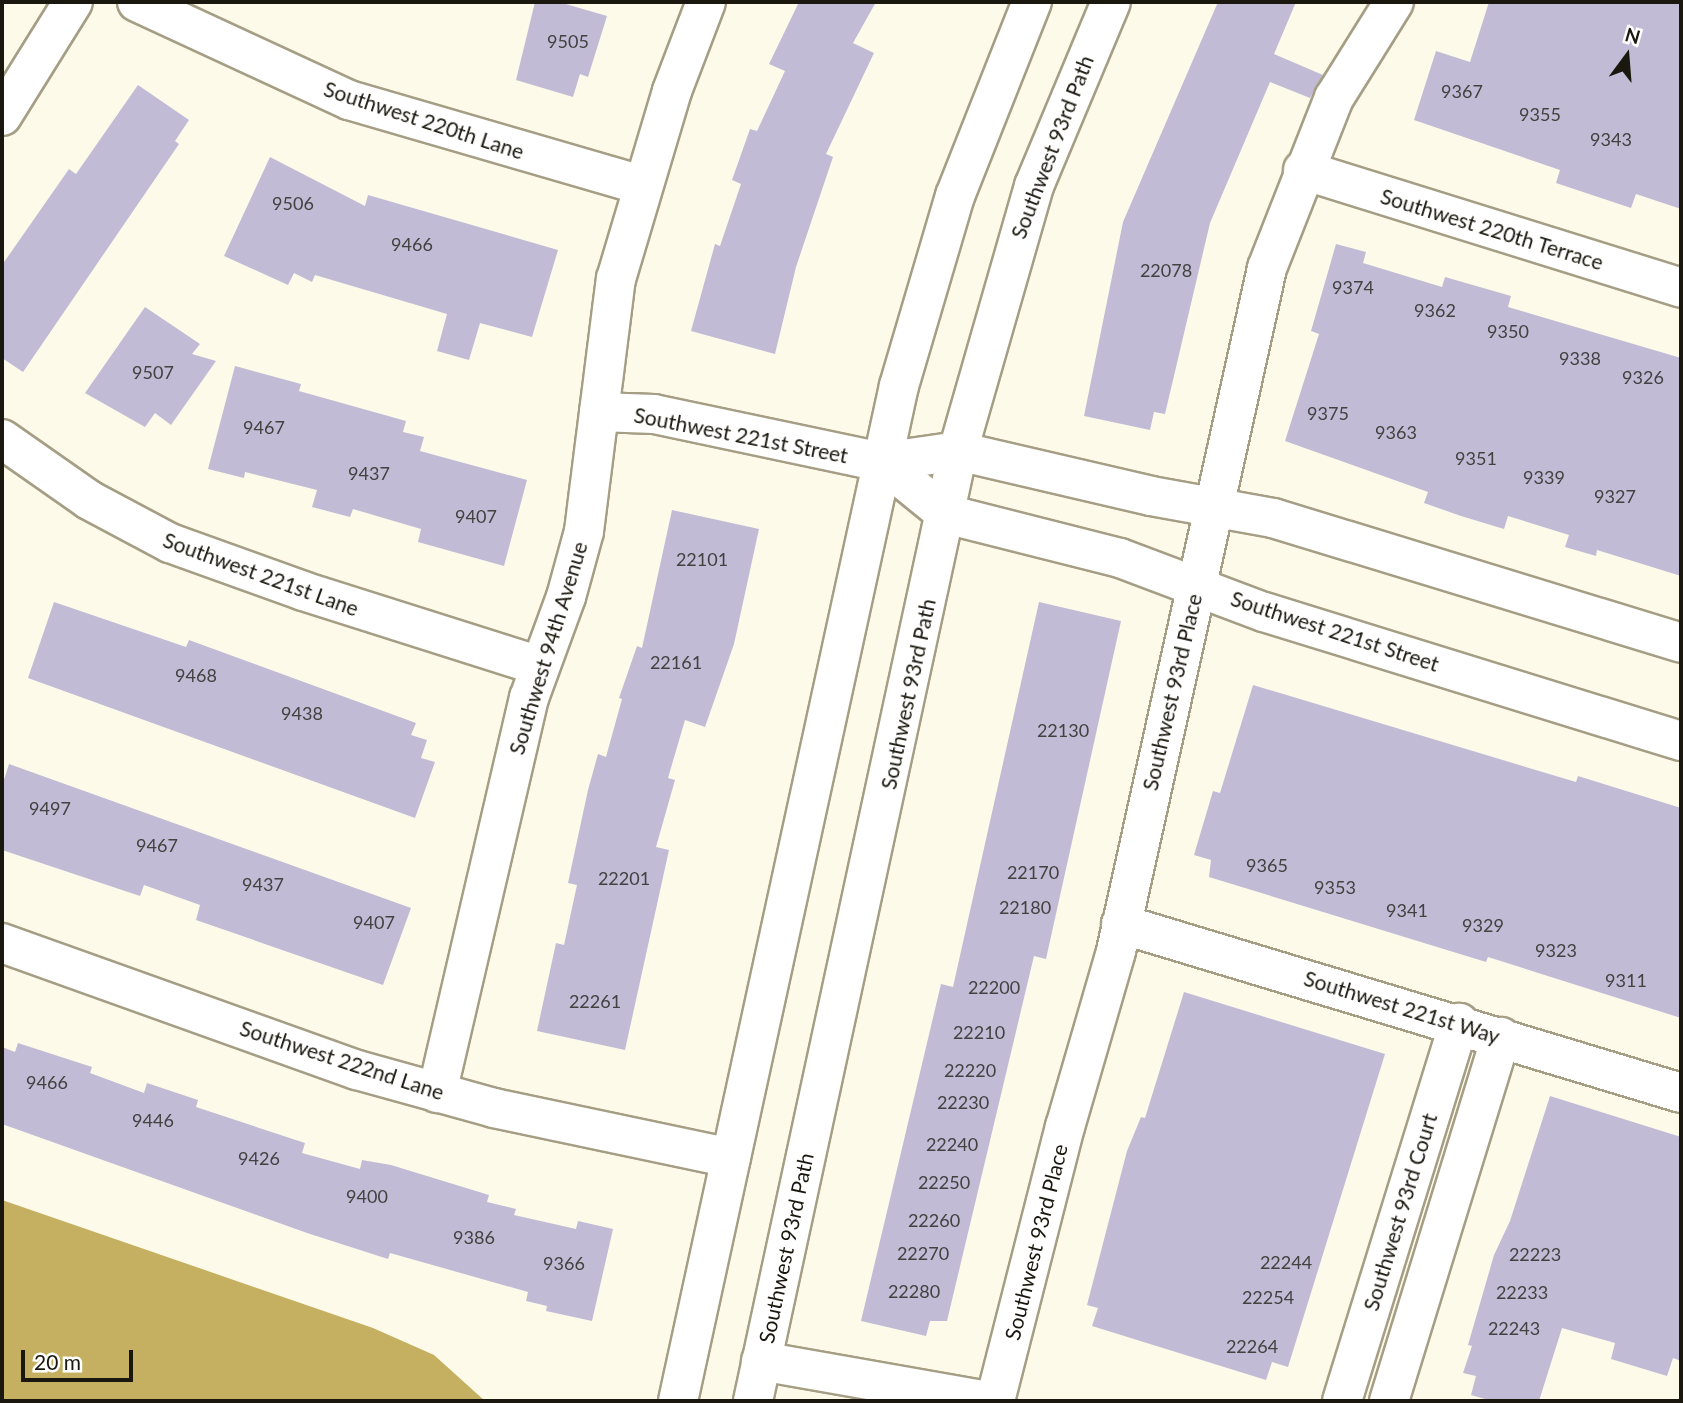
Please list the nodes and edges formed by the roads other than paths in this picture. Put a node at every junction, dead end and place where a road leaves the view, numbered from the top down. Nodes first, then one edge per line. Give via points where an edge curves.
1 (73, 2) edge
2 (137, 2) edge
3 (706, 2) edge
4 (1032, 2) edge
5 (1111, 2) edge
6 (1394, 2) edge
7 (2, 116) edge
8 (1303, 170) junction
9 (642, 185) junction
10 (1681, 288) edge
11 (599, 412) junction
12 (2, 439) edge
13 (958, 451) junction
14 (882, 462) junction
15 (1215, 507) junction
16 (946, 514) junction
17 (1197, 583) junction
18 (1681, 643) edge
19 (539, 666) junction
20 (1681, 741) edge
21 (1121, 924) junction
22 (2, 943) edge
23 (1459, 1023) junction
24 (1501, 1037) junction
25 (437, 1093) junction
26 (1681, 1093) edge
27 (732, 1158) junction
28 (761, 1361) junction
29 (678, 1401) edge
30 (753, 1401) edge
31 (988, 1401) edge
32 (995, 1401) edge
33 (1342, 1401) edge
34 (1389, 1401) edge

1 - 7 street
2 - 9 street, Southwest 220th Lane via 349,100
3 - 9 street, Southwest 94th Avenue
4 - 14 street via 955,197 915,324
5 - 13 street, Southwest 93rd Path via 1034,186
6 - 8 street, Southwest 93rd Place via 1334,98
8 - 10 street, Southwest 220th Terrace
8 - 15 street, Southwest 93rd Place via 1267,268
9 - 11 street, Southwest 94th Avenue via 610,307
11 - 14 street, Southwest 221st Street via 654,414
11 - 19 street, Southwest 94th Avenue via 581,543
12 - 19 street, Southwest 221st Lane via 107,511 170,542 303,592
13 - 14 street, Southwest 221st Street
13 - 15 street, Southwest 221st Street
13 - 16 street, Southwest 93rd Path
14 - 16 street, Southwest 221st Street
14 - 27 street
15 - 17 street, Southwest 93rd Place
15 - 18 street, Southwest 221st Street via 1273,518
16 - 17 street, Southwest 221st Street via 1120,558
16 - 28 street, Southwest 93rd Path
17 - 20 street, Southwest 221st Street via 1264,612
17 - 21 street, Southwest 93rd Place
19 - 25 street, Southwest 94th Avenue via 499,815
21 - 23 street, Southwest 221st Way
21 - 32 street, Southwest 93rd Place
22 - 25 street, Southwest 222nd Lane
23 - 24 street, Southwest 221st Way
23 - 33 street, Southwest 93rd Court
24 - 26 street, Southwest 221st Way
24 - 34 street
25 - 27 street, Southwest 222nd Lane
27 - 29 street
28 - 30 street, Southwest 93rd Path
28 - 31 street

